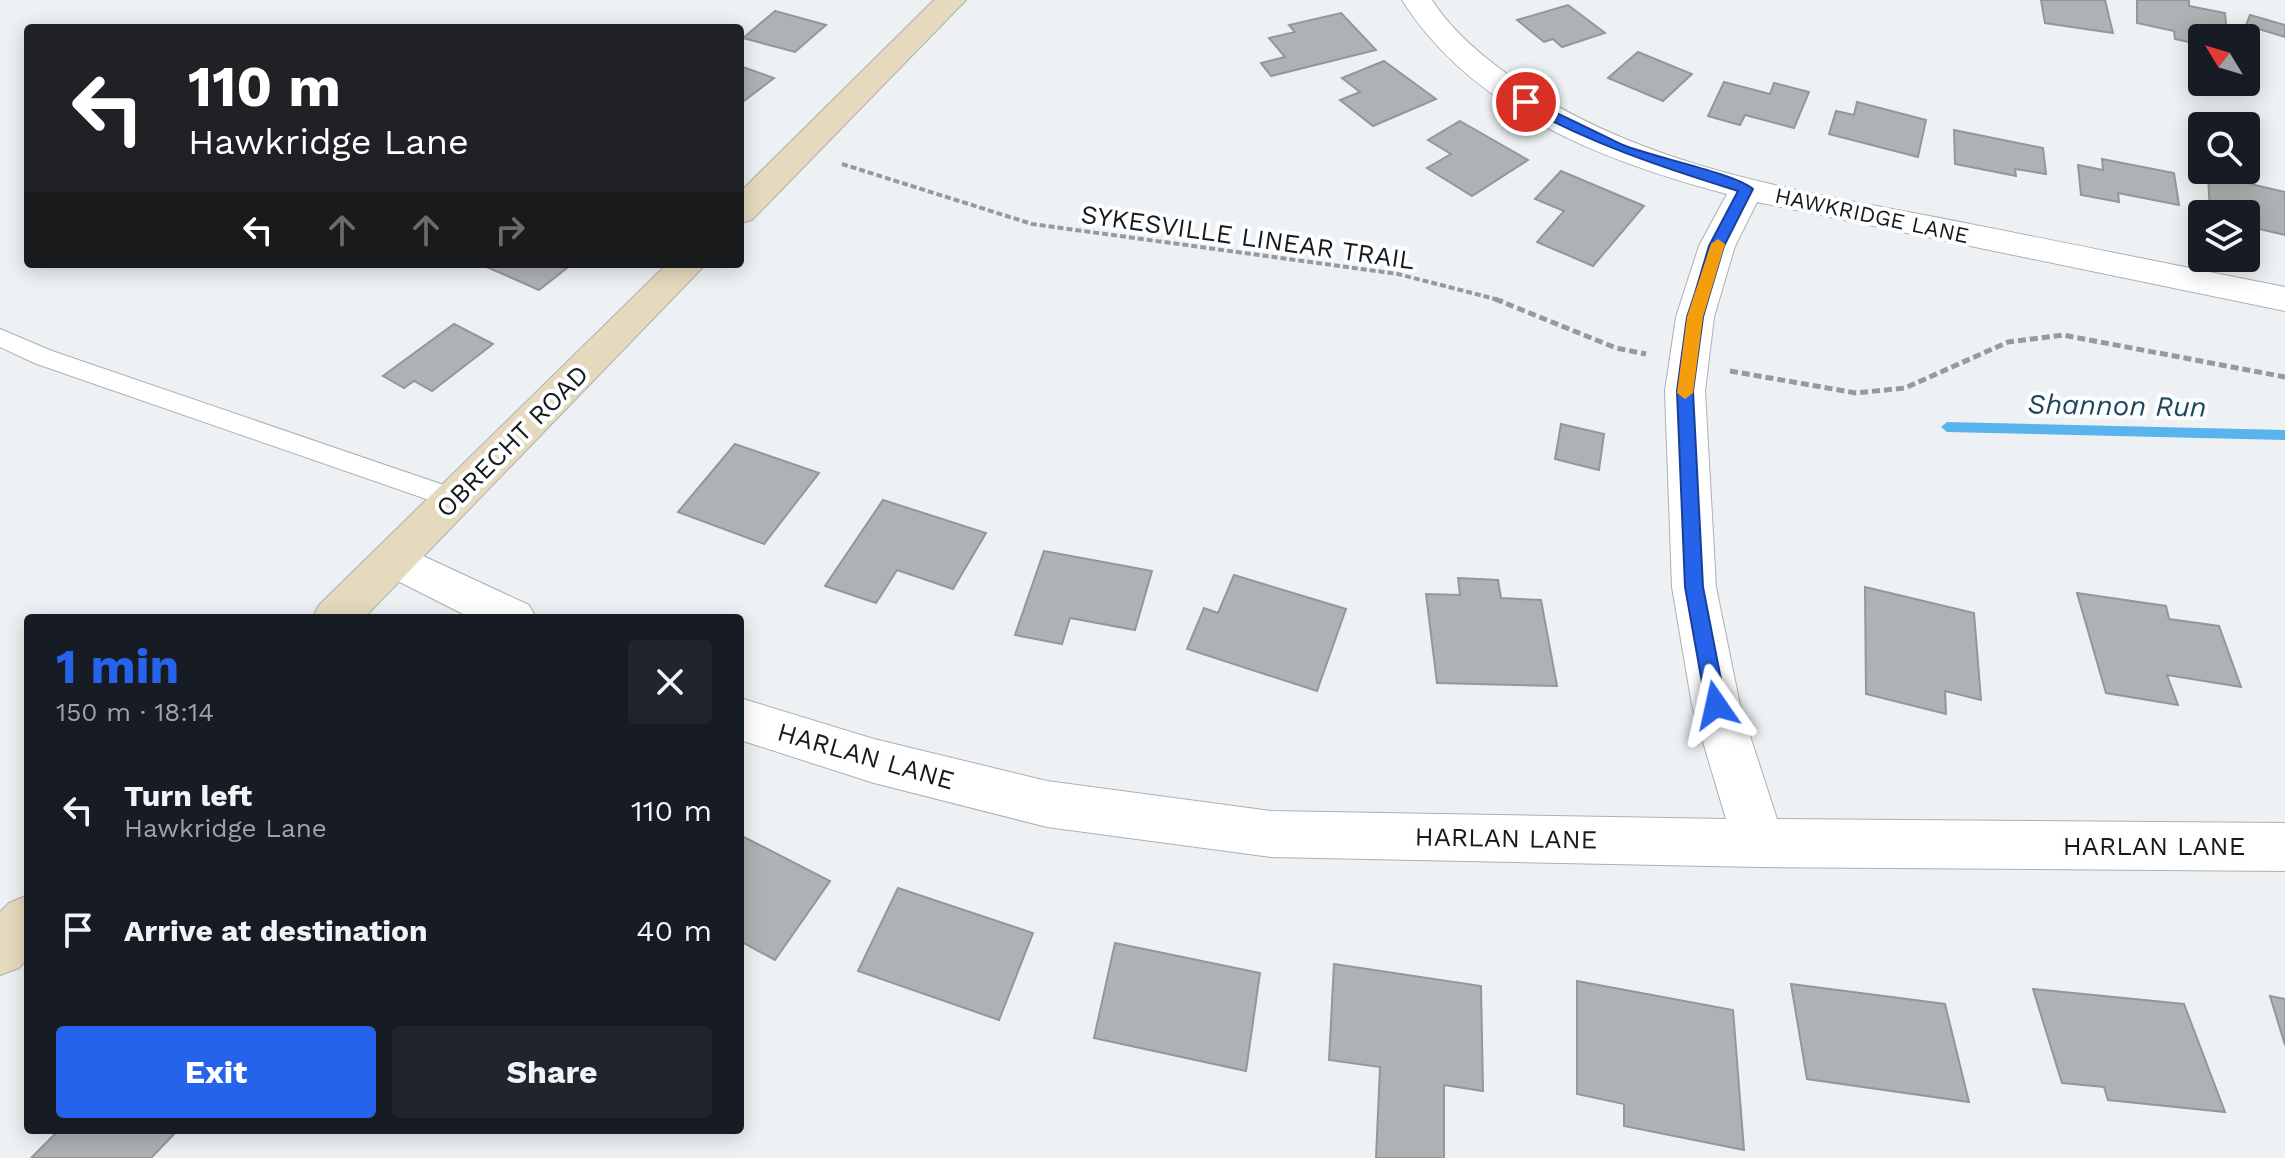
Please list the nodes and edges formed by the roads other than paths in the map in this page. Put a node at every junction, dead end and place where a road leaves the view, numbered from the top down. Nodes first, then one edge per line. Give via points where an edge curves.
1 (951, 0) edge
2 (1417, 0) edge
3 (1746, 189) junction
4 (744, 208) edge
5 (684, 268) edge
6 (2285, 299) edge
7 (0, 337) edge
8 (455, 499) junction
9 (395, 560) junction
10 (339, 614) edge
11 (505, 614) edge
12 (744, 720) edge
13 (1759, 843) junction
14 (2285, 847) edge
15 (24, 925) edge
16 (0, 949) edge

1 - 4 street
2 - 3 street, HAWKRIDGE LANE via 1452,44 1526,102 1626,151
3 - 6 street, HAWKRIDGE LANE
3 - 13 street via 1717,246 1695,317 1685,391 1694,587 1716,705
5 - 8 street, OBRECHT ROAD
7 - 8 lane via 43,357
8 - 9 street, OBRECHT ROAD
9 - 10 street, OBRECHT ROAD
9 - 11 street
12 - 13 street, HARLAN LANE via 874,761 1047,804 1271,834
13 - 14 street, HARLAN LANE
15 - 16 street

